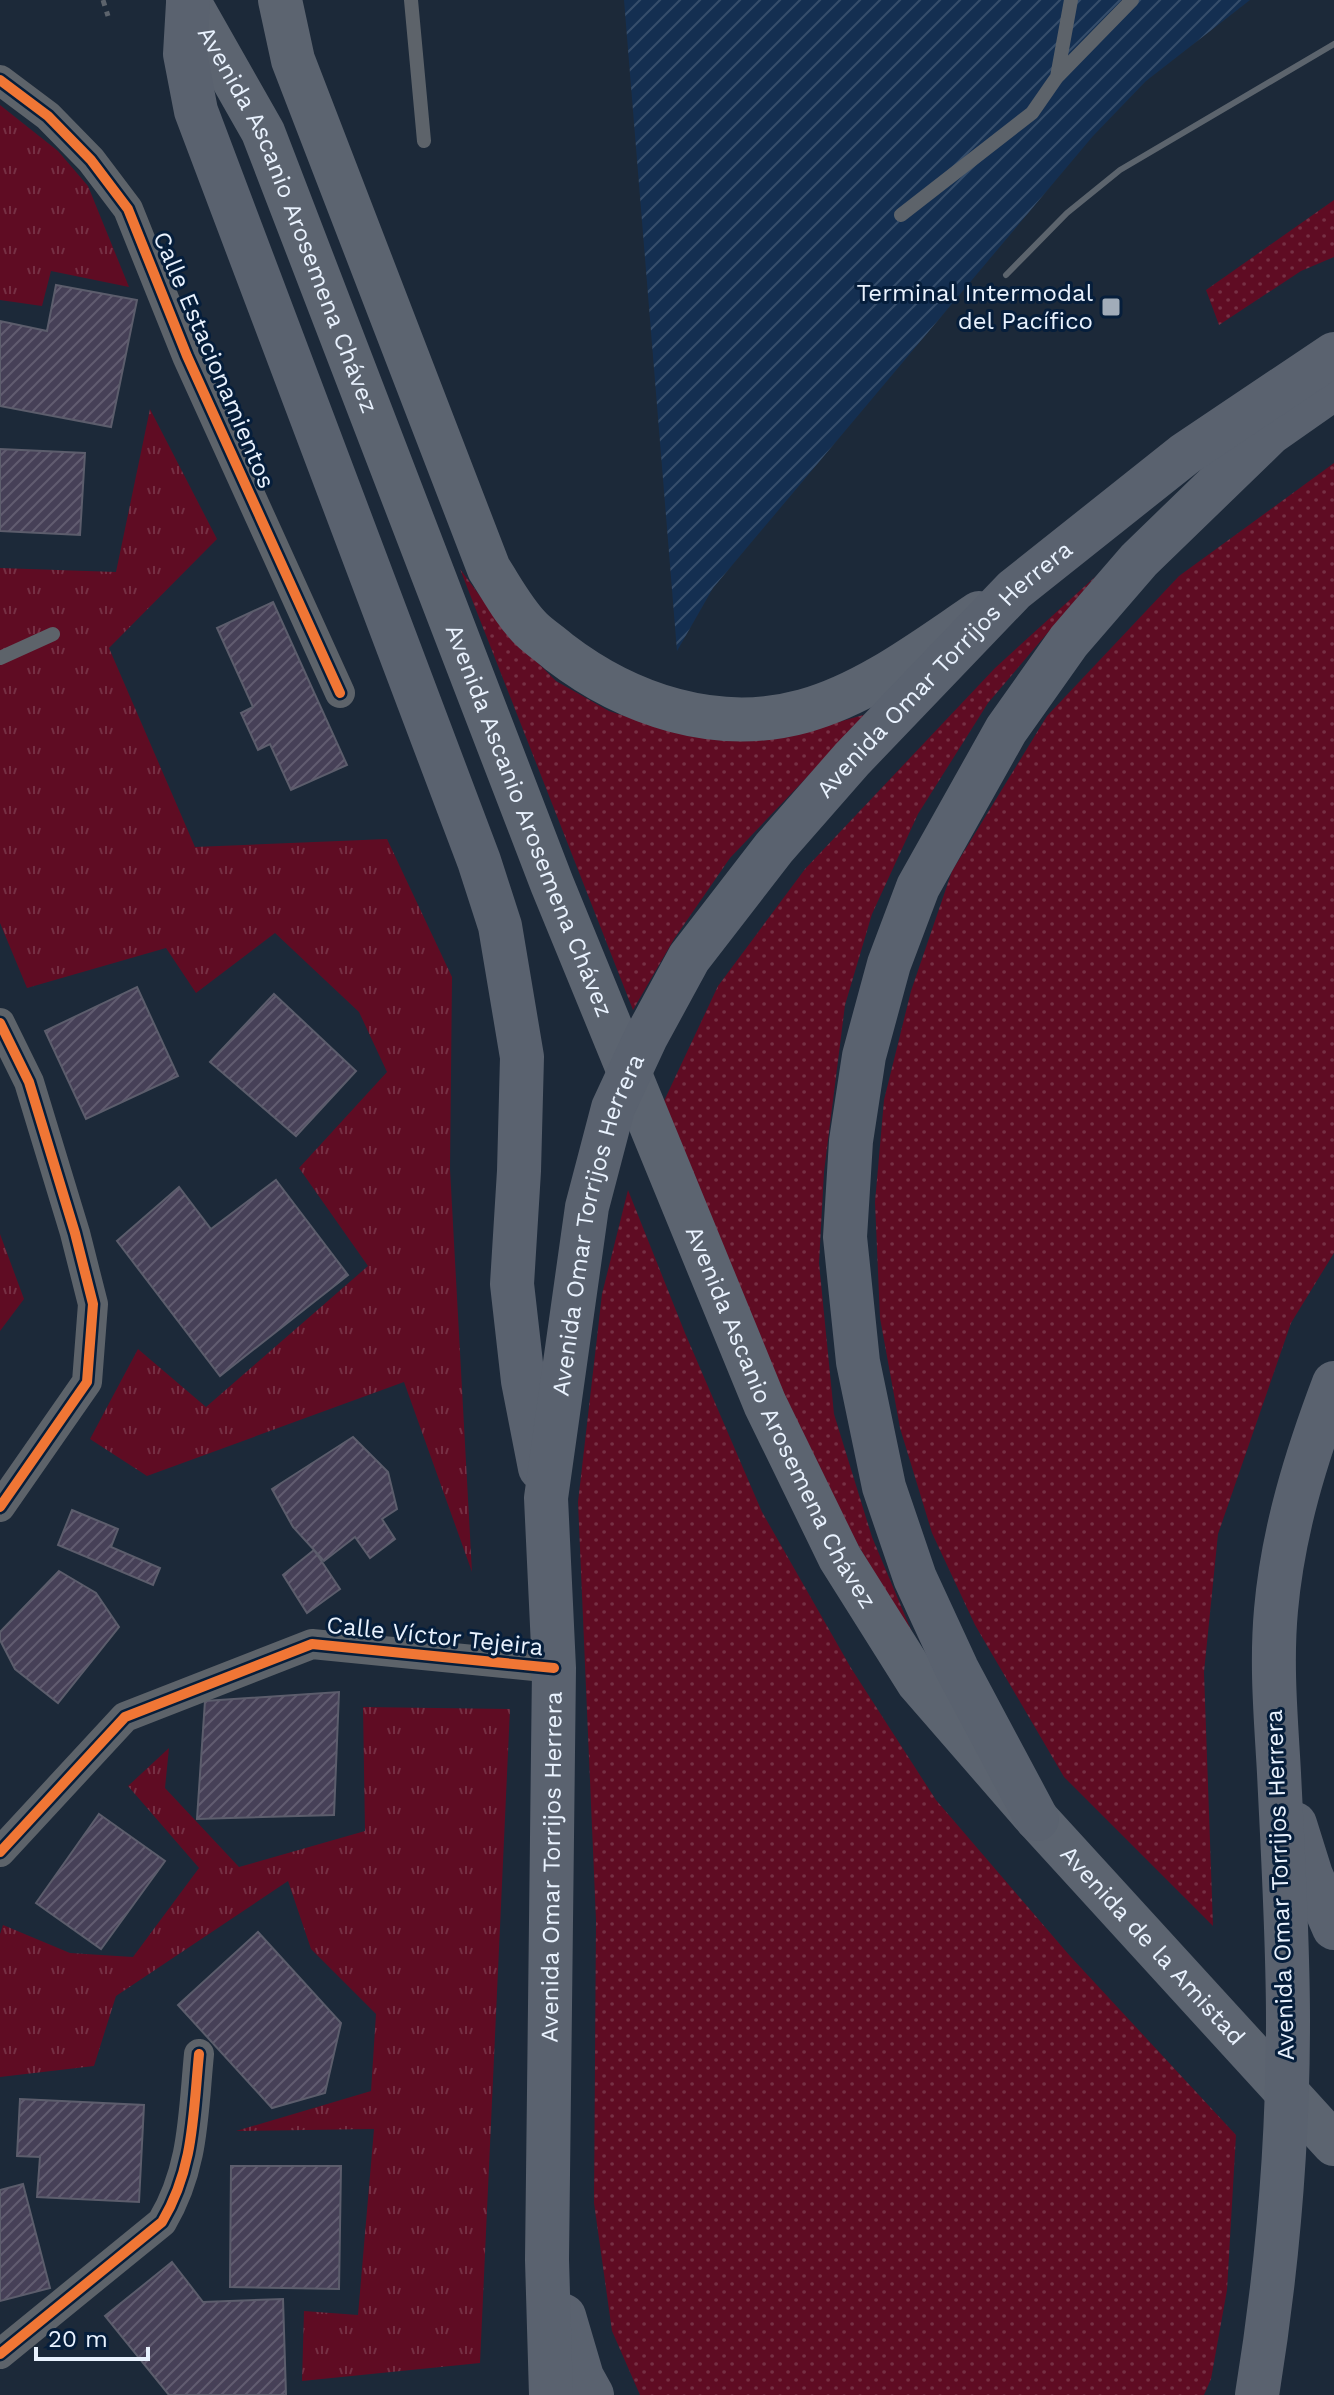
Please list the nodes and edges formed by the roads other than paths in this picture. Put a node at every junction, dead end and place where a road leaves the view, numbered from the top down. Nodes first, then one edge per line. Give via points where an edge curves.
1 (280, 0) edge
2 (411, 0) edge
3 (1071, 0) edge
4 (1132, 0) edge
5 (188, 1) edge
6 (1057, 77) junction
7 (0, 80) edge
8 (424, 141) dead end
9 (901, 215) dead end
10 (1334, 354) edge
11 (1334, 388) edge
12 (1014, 590) junction
13 (53, 634) dead end
14 (0, 658) edge
15 (340, 693) dead end
16 (0, 1023) edge
17 (1334, 1383) edge
18 (546, 1498) junction
19 (0, 1507) edge
20 (554, 1668) junction
21 (1279, 1772) junction
22 (1037, 1819) junction
23 (0, 1852) edge
24 (1334, 1928) edge
25 (199, 2054) dead end
26 (1334, 2144) edge
27 (547, 2260) junction
28 (0, 2354) edge
29 (1257, 2394) edge
30 (551, 2395) edge
31 (592, 2395) edge

1 - 12 main road via 293,60 489,569 531,630 581,668 644,701 709,718 764,717 804,711 893,670
2 - 8 lane
3 - 6 lane
4 - 6 lane
5 - 18 highway via 185,54 196,111 500,926 522,1057 512,1284 523,1381
5 - 22 main road, Avenida Ascanio Arosemena Chávez via 263,132 552,884 765,1404 840,1558 918,1682
6 - 9 lane via 1032,113
7 - 15 street, Calle Estacionamientos via 59,127 128,209 187,356
10 - 12 highway, Avenida Omar Torrijos Herrera via 1185,454
11 - 22 highway via 1259,444 1139,560 1069,641 1006,730 918,887 889,964 864,1056 851,1141 845,1237 858,1362 884,1487 915,1578
12 - 18 highway, Avenida Omar Torrijos Herrera via 774,848 689,958 646,1037 613,1108 587,1207
13 - 14 lane
16 - 19 street via 29,1082 93,1304 87,1382
17 - 21 highway, Avenida Omar Torrijos Herrera via 1308,1451 1287,1530 1276,1610 1273,1691
18 - 20 highway, Avenida Omar Torrijos Herrera
20 - 23 street, Calle Víctor Tejeira via 312,1644 125,1717
20 - 27 highway, Avenida Omar Torrijos Herrera
21 - 24 highway via 1311,1875
21 - 29 highway, Avenida Omar Torrijos Herrera via 1288,2021 1284,2144
22 - 26 main road, Avenida de la Amistad
25 - 28 street via 187,2165 162,2222
27 - 30 highway, Avenida Omar Torrijos Herrera
27 - 31 highway

